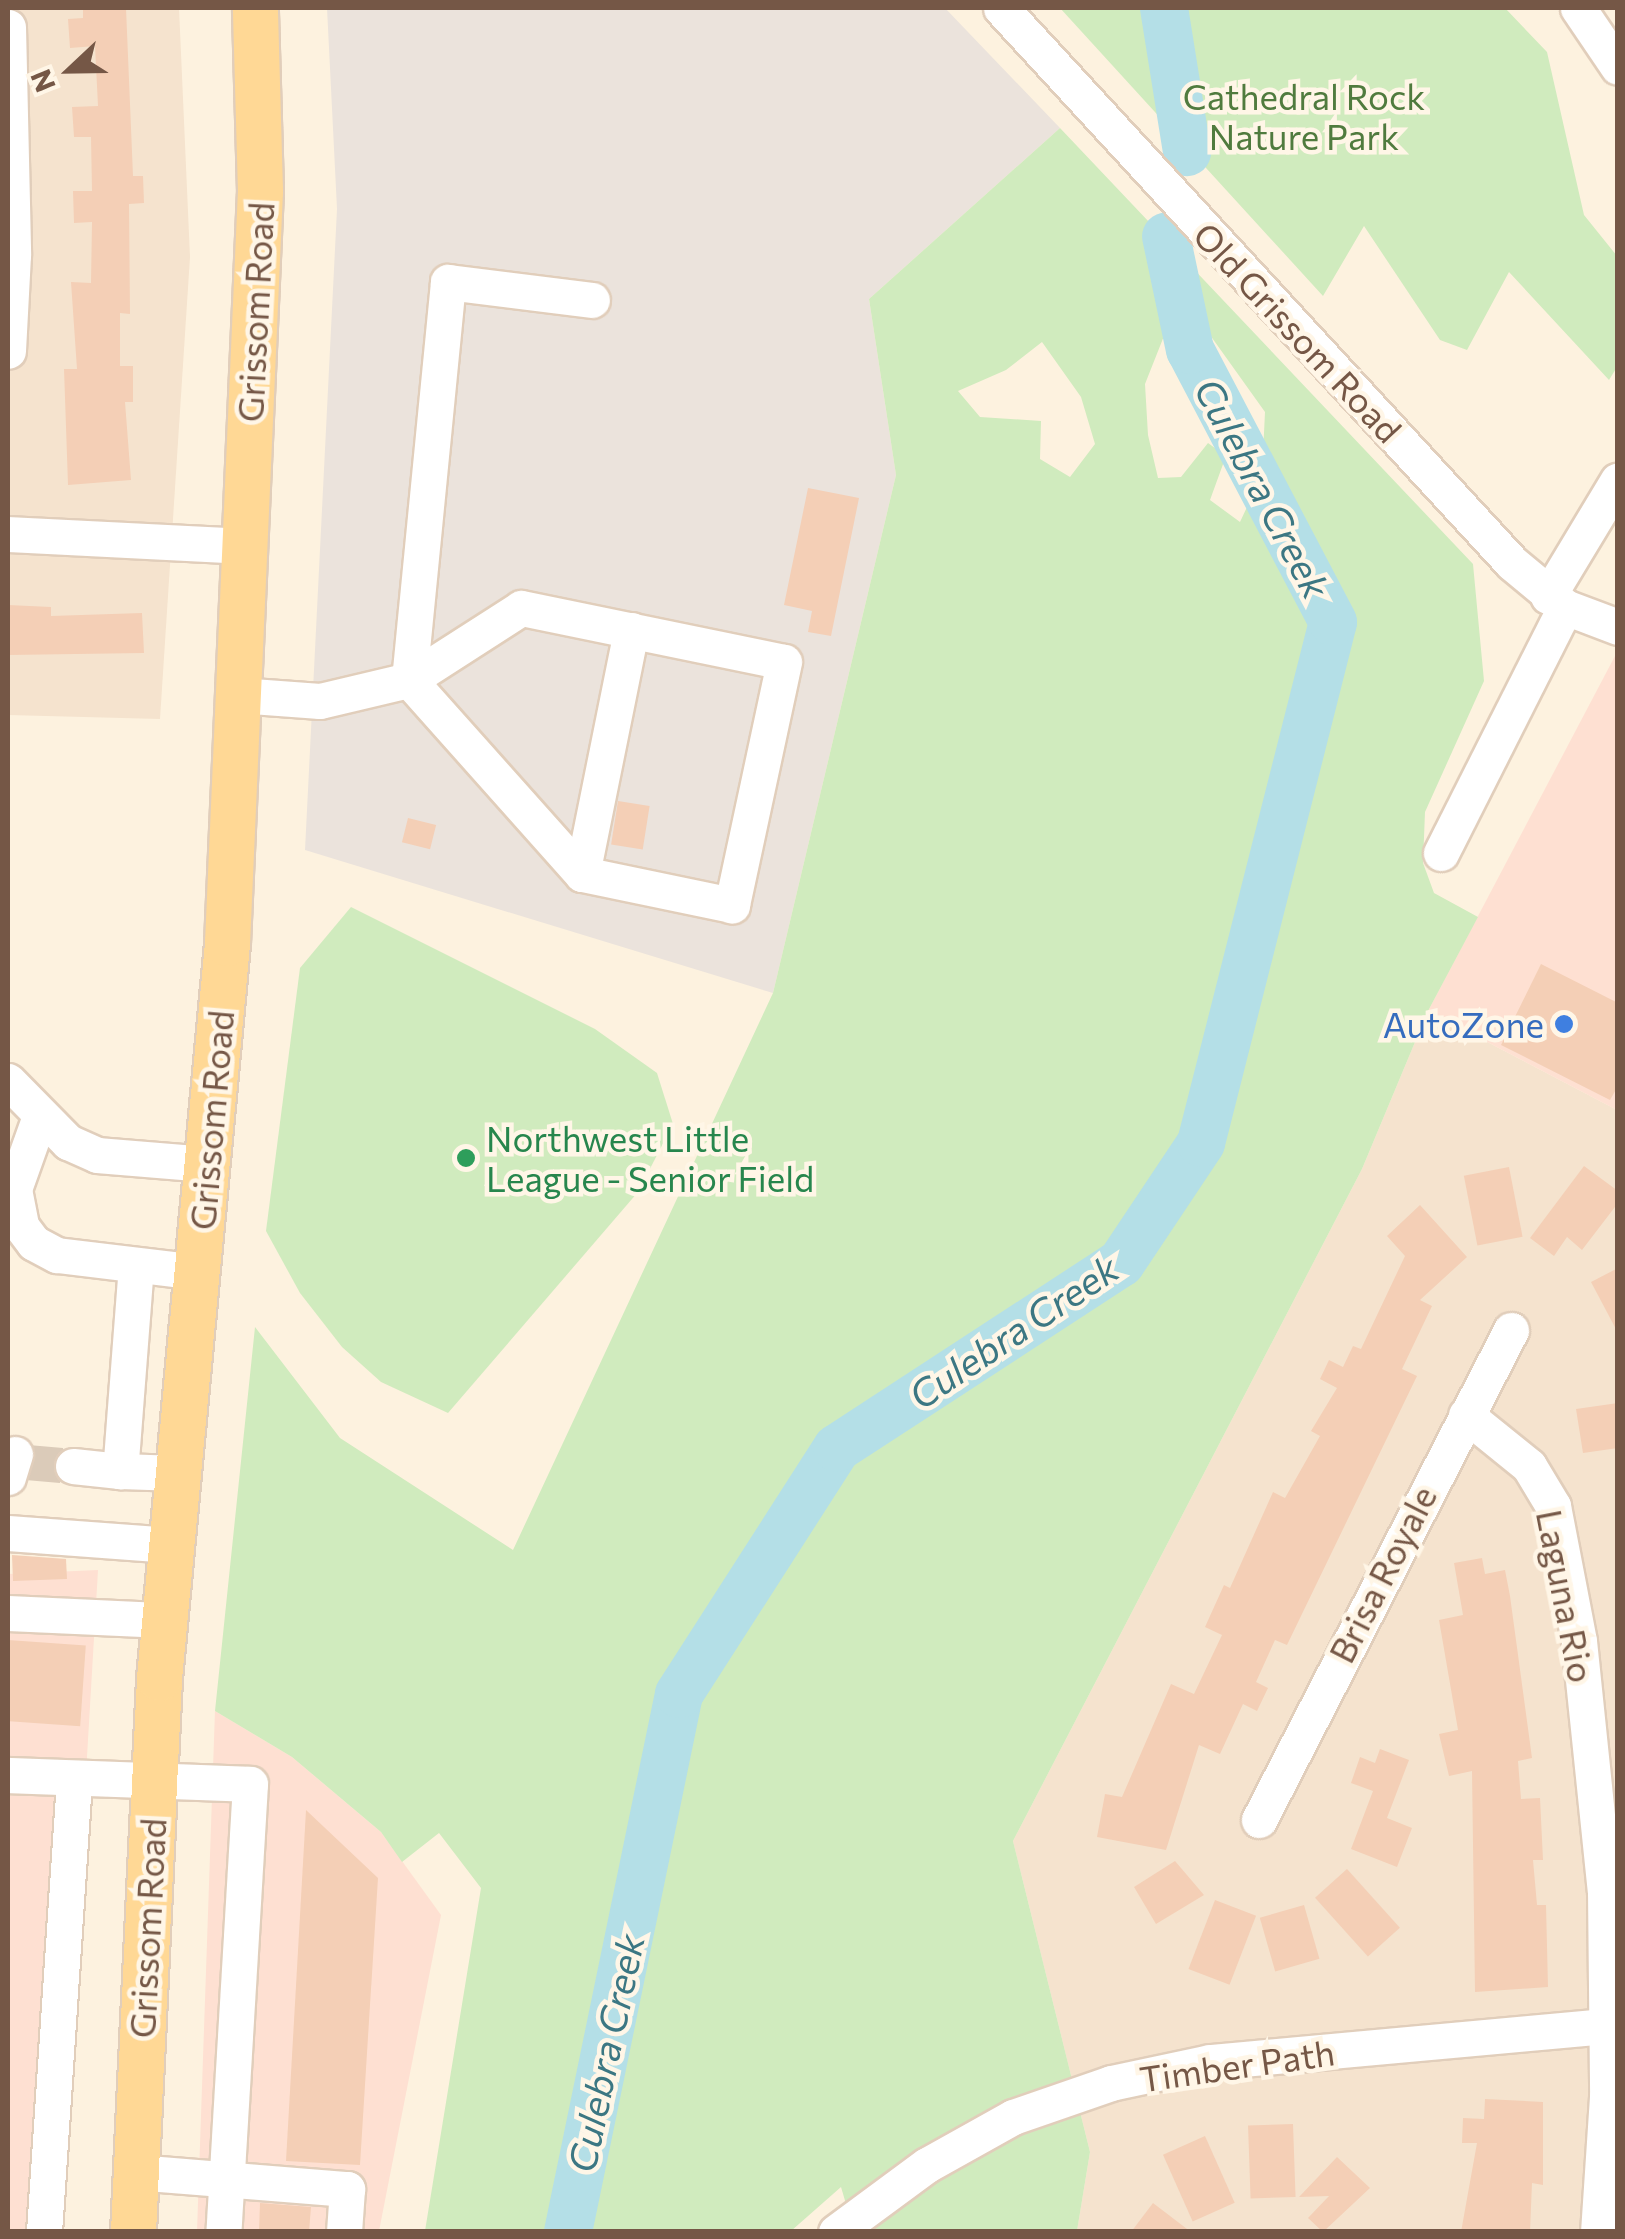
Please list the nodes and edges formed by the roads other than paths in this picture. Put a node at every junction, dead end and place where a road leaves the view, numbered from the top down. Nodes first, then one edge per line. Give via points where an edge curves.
1 (255, 8) edge
2 (1001, 8) edge
3 (1578, 8) edge
4 (8, 27) edge
5 (1618, 67) edge
6 (10, 137) edge
7 (592, 300) dead end
8 (8, 351) edge
9 (1618, 480) edge
10 (8, 534) edge
11 (244, 546) junction
12 (1556, 601) junction
13 (1618, 627) edge
14 (632, 630) junction
15 (409, 680) junction
16 (238, 695) junction
17 (1441, 852) dead end
18 (582, 874) junction
19 (8, 1081) edge
20 (40, 1116) junction
21 (207, 1164) junction
22 (136, 1264) junction
23 (197, 1272) junction
24 (1511, 1330) dead end
25 (1466, 1415) junction
26 (74, 1466) tunnel mouth
27 (120, 1471) junction
28 (178, 1473) junction
29 (8, 1533) edge
30 (171, 1545) junction
31 (8, 1613) edge
32 (165, 1620) junction
33 (8, 1775) edge
34 (155, 1777) junction
35 (74, 1778) junction
36 (1259, 1820) dead end
37 (1612, 2026) edge
38 (135, 2172) junction
39 (227, 2180) junction
40 (841, 2226) edge
41 (44, 2232) edge
42 (133, 2232) edge
43 (223, 2232) edge
44 (344, 2232) edge
45 (1598, 2232) edge

1 - 11 main road, Grissom Road via 260,191
2 - 12 street, Old Grissom Road
3 - 5 street
4 - 6 street
6 - 8 street
7 - 15 street via 448,282
9 - 12 street
10 - 11 street
11 - 16 main road, Grissom Road
12 - 13 street, Old Grissom Road
12 - 17 street
14 - 15 street via 521,608
14 - 18 street
14 - 18 street via 784,662 732,905
15 - 16 street via 320,702
15 - 18 street
16 - 21 main road, Grissom Road via 228,943
19 - 20 street
20 - 21 street via 68,1142 97,1155
20 - 22 street via 15,1177 20,1226 56,1255
21 - 23 main road, Grissom Road
22 - 23 street
22 - 27 street
23 - 28 main road, Grissom Road
24 - 25 street, Brisa Royale
25 - 36 street, Brisa Royale
25 - 37 street, Laguna Rio via 1530,1466 1553,1506 1594,1757
26 - 27 street
27 - 28 street
28 - 30 main road, Grissom Road
29 - 30 street
30 - 32 main road, Grissom Road
31 - 32 street
32 - 34 main road, Grissom Road
33 - 35 street
34 - 35 street
34 - 38 main road, Grissom Road
34 - 39 street via 250,1784
35 - 41 street
37 - 40 street, Timber Path via 1210,2062 1111,2083 1012,2117
37 - 45 street, Laguna Rio
38 - 39 street
38 - 42 main road, Grissom Road
39 - 43 street
39 - 44 street via 347,2189

